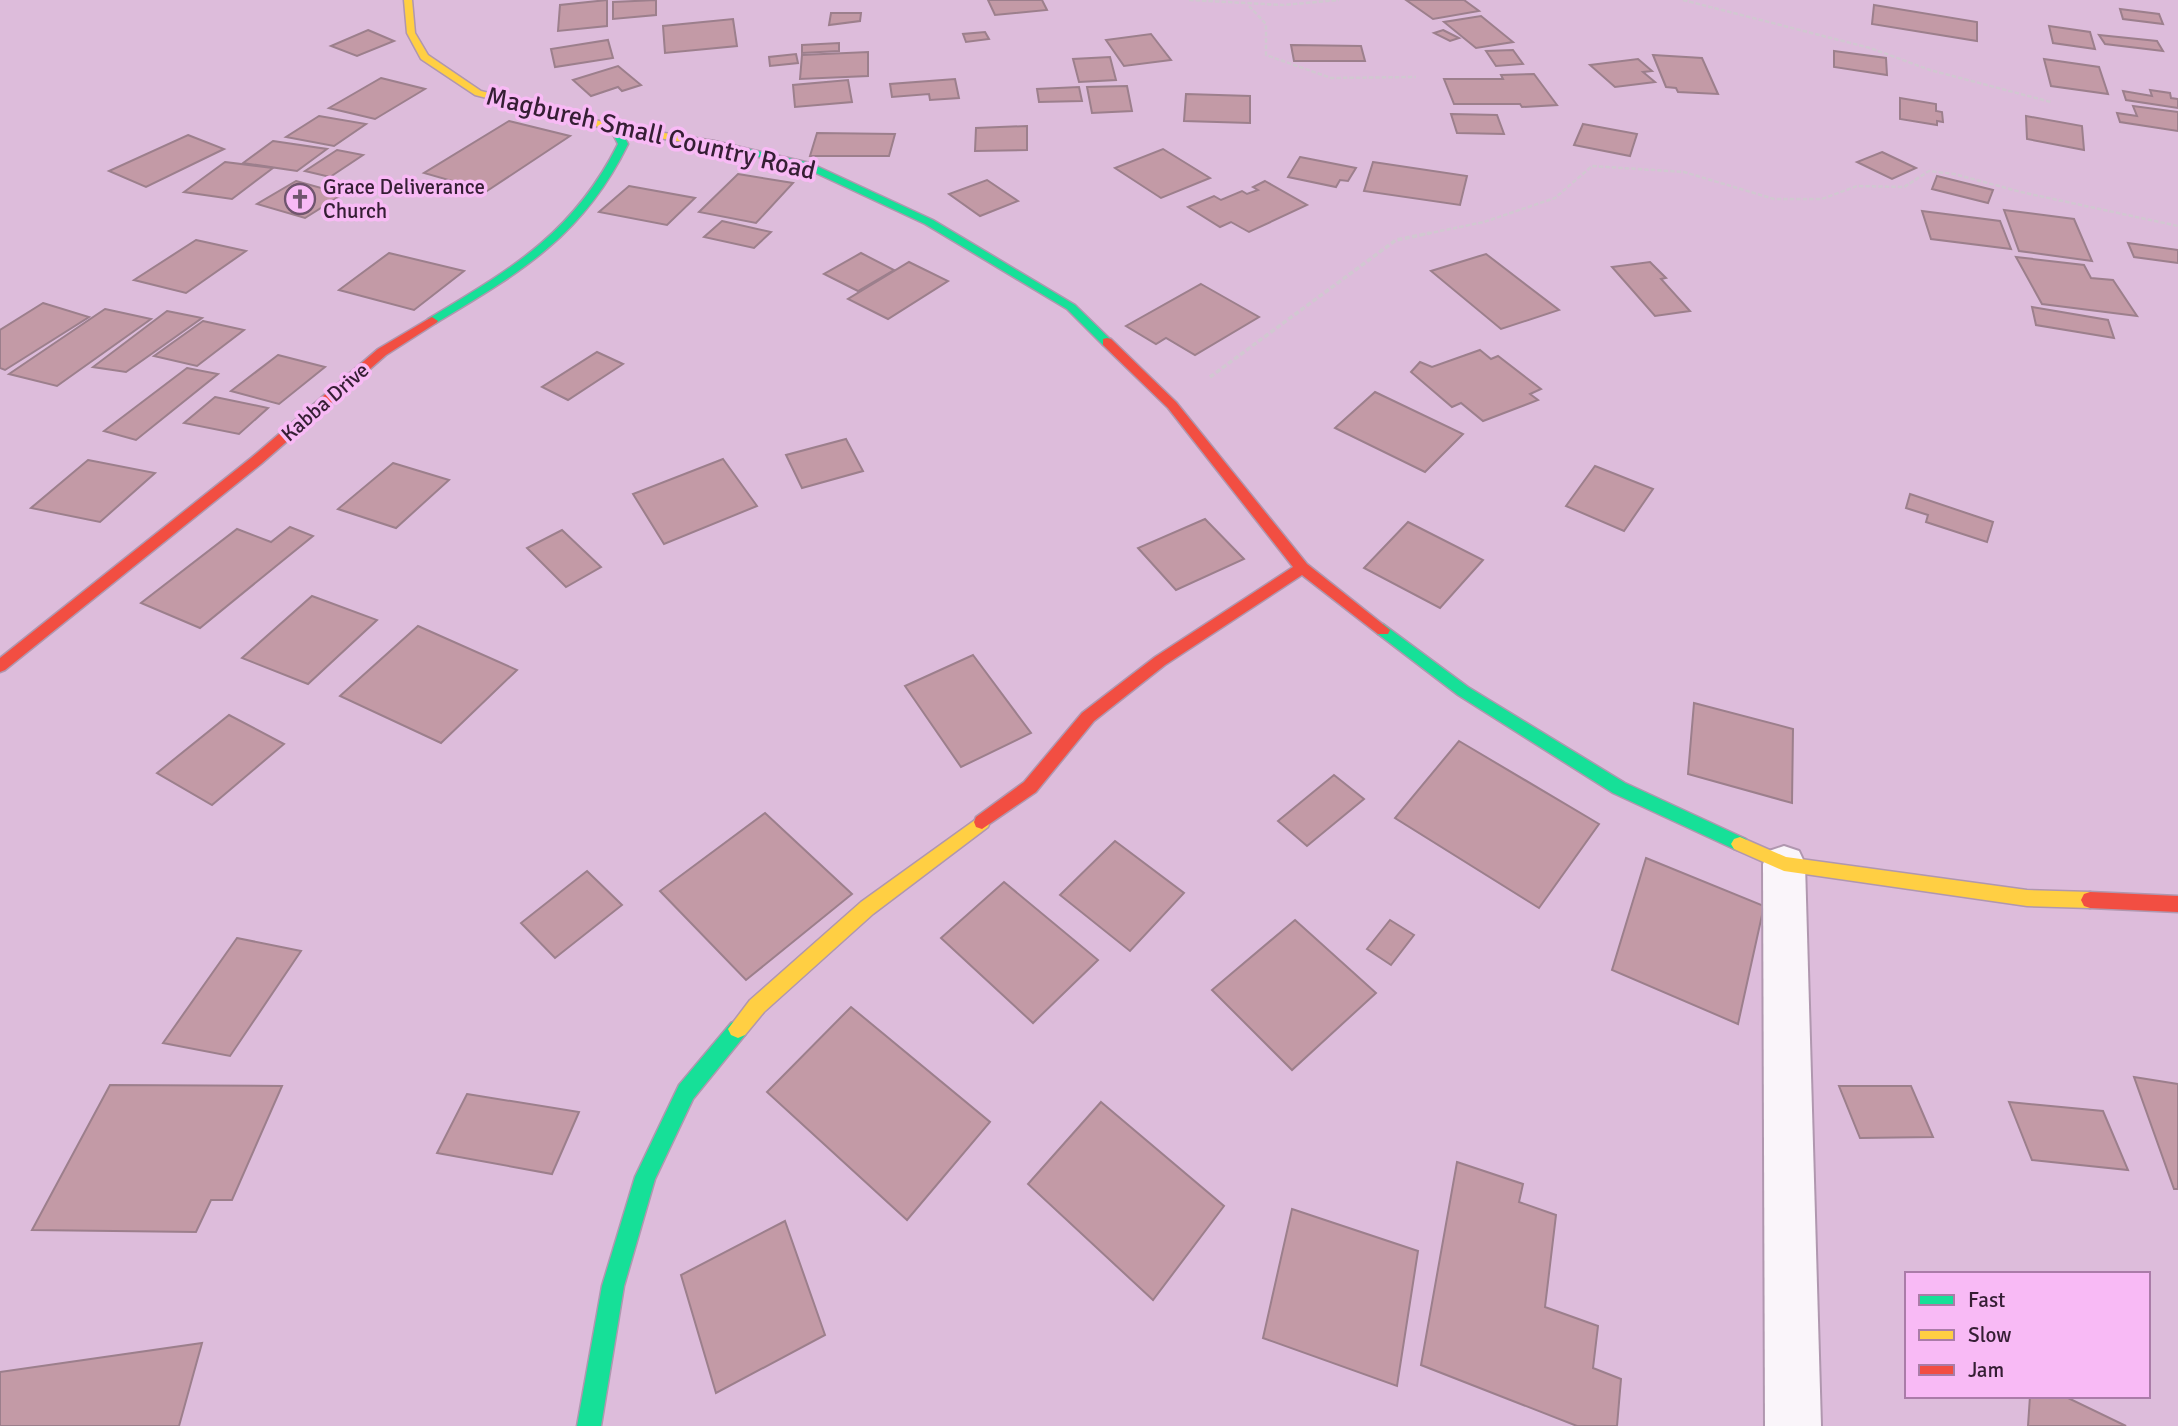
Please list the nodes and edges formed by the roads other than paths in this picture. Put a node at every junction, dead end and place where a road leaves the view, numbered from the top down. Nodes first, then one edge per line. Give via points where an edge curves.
1 (408, 0) edge
2 (615, 128) junction
3 (1302, 568) junction
4 (0, 666) edge
5 (1784, 864) junction
6 (2178, 904) edge
7 (589, 1426) edge
8 (1793, 1426) edge

1 - 2 street, Magbureh Small Country Road via 411,33 424,57 478,93
2 - 3 street, Magbureh Small Country Road via 734,147 806,165 929,222 1071,307 1172,405
2 - 4 street, Kabba Drive via 623,144 613,169 585,209 523,266 382,352 256,461
3 - 5 street, Magbureh Small Country Road via 1463,691 1608,781
3 - 7 street via 1160,661 1088,717 1030,787 867,908 757,1006 687,1092 645,1177 613,1286
5 - 6 street, Magbureh Small Country Road via 2027,898
5 - 8 street

